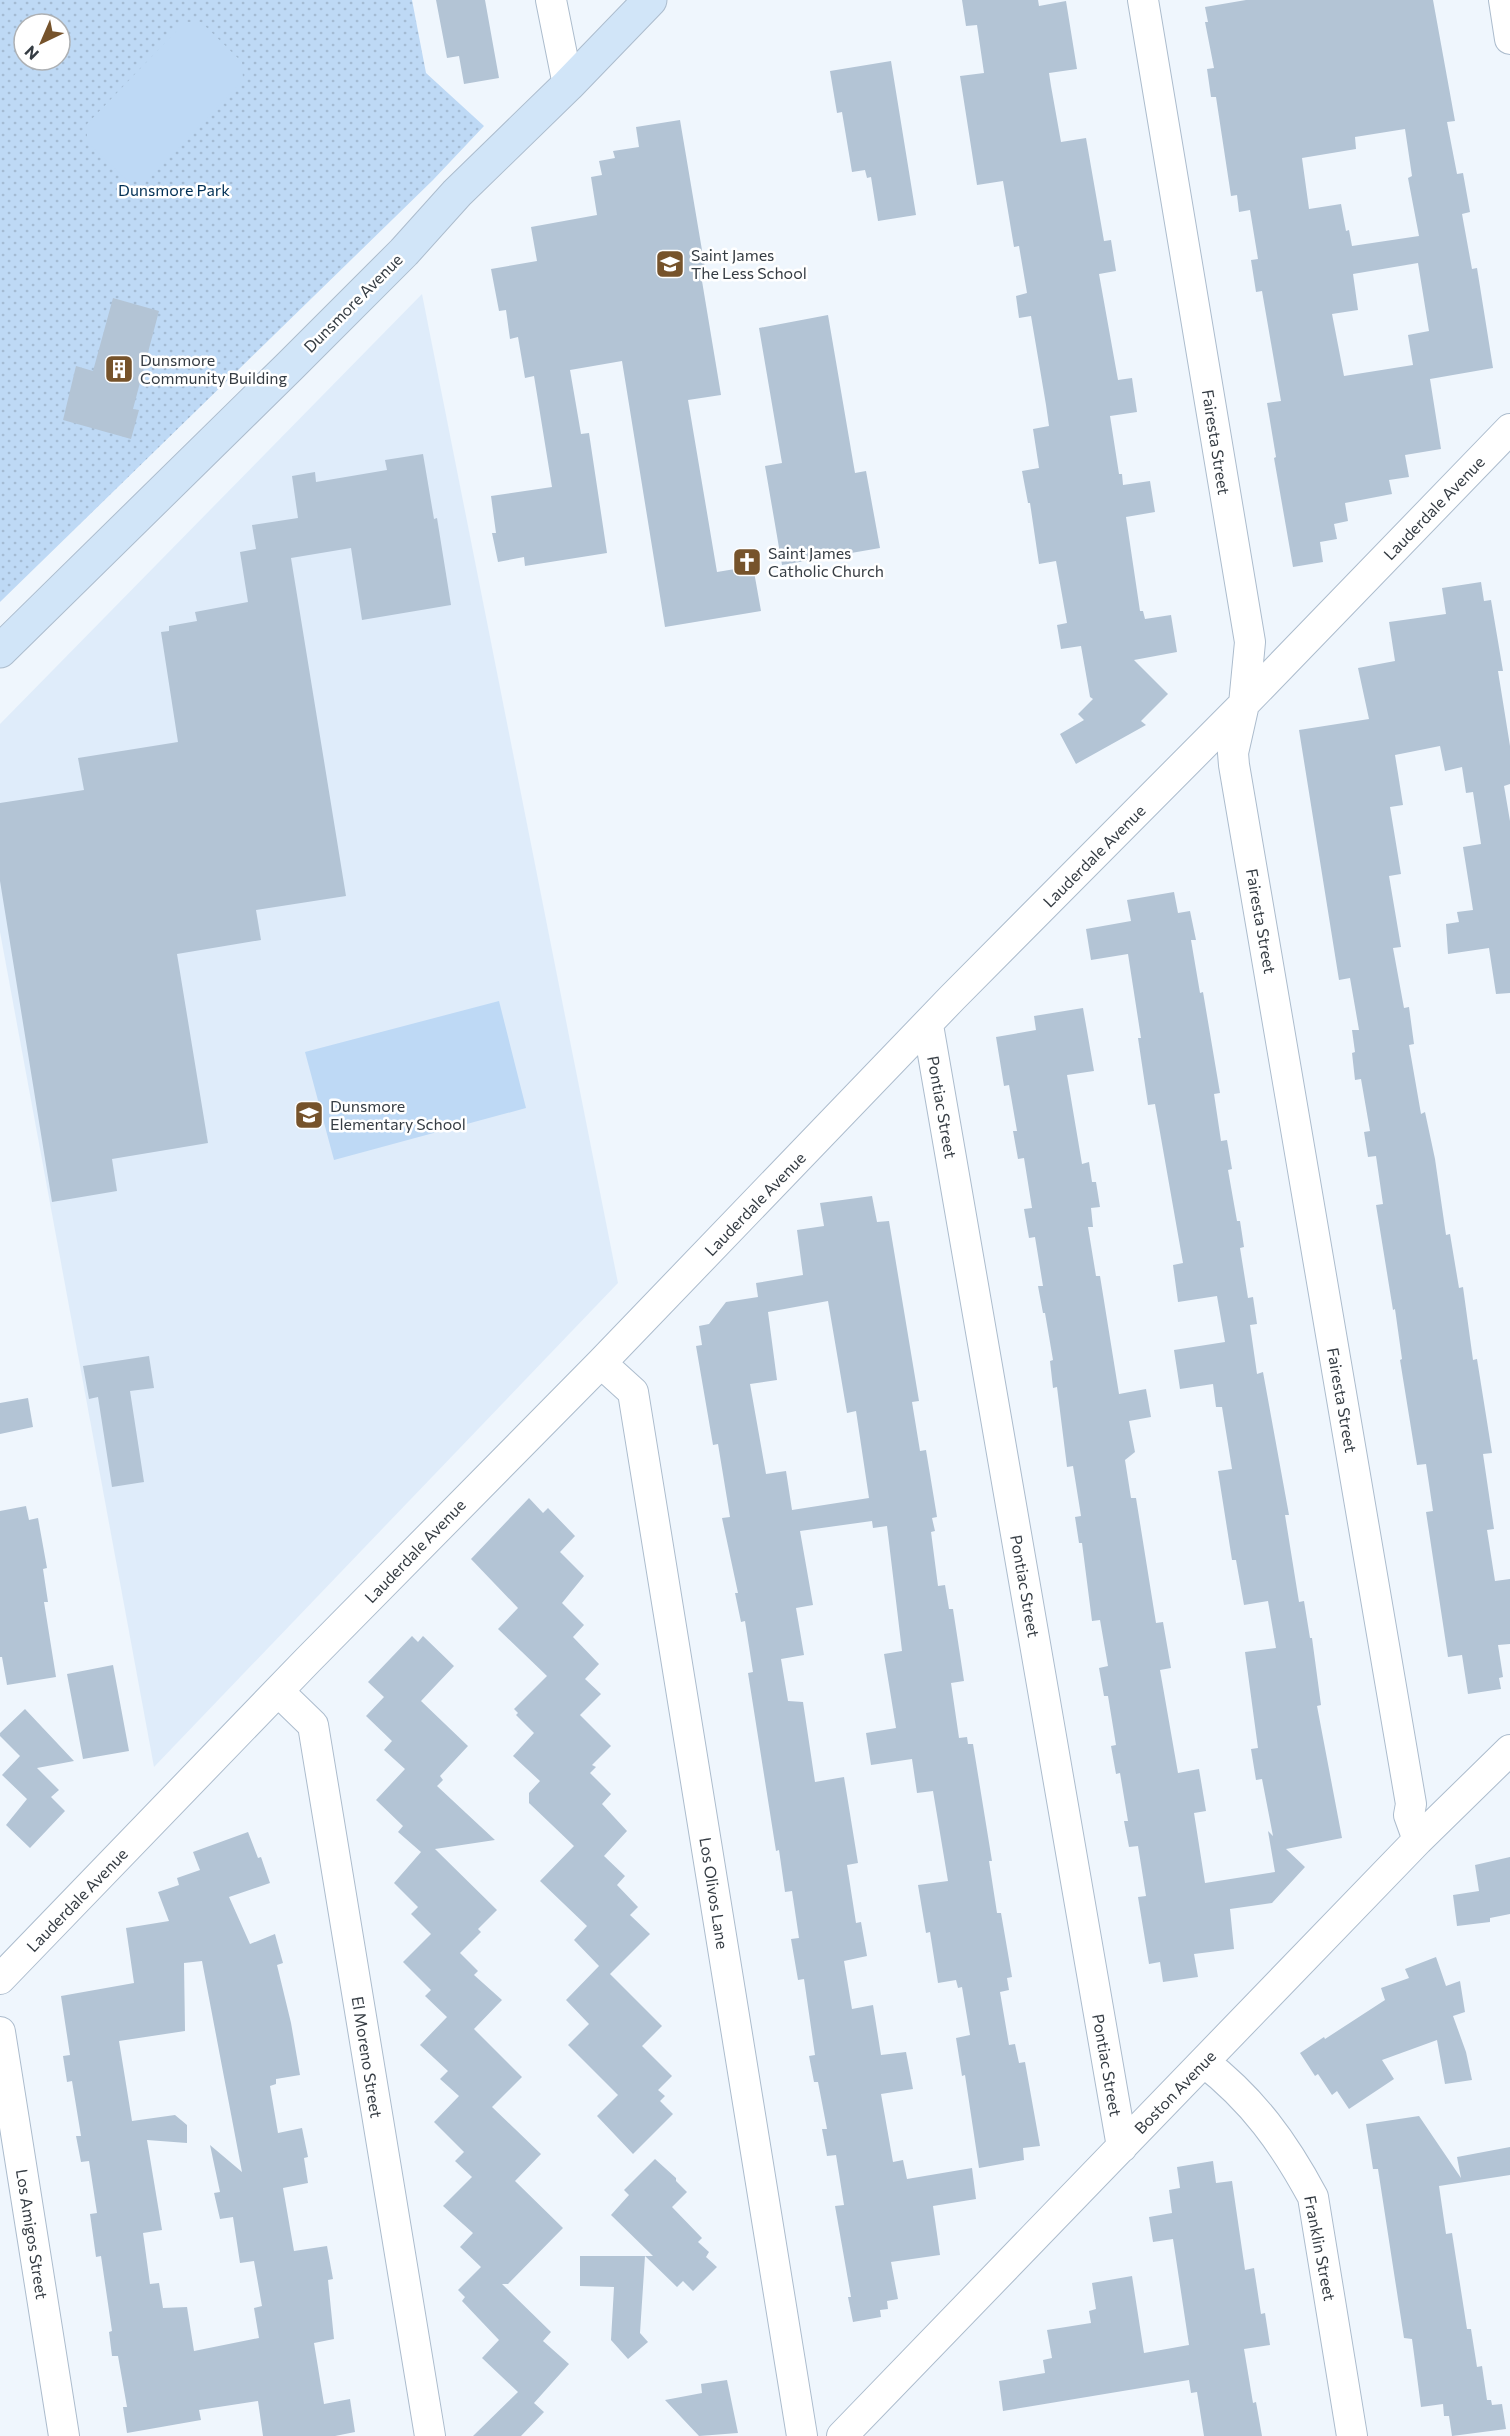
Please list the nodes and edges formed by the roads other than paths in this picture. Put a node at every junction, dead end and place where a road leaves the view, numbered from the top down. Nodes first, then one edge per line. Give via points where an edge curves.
1 (551, 0) edge
2 (650, 0) edge
3 (1143, 0) edge
4 (1504, 0) edge
5 (1510, 39) edge
6 (568, 85) junction
7 (1510, 429) edge
8 (0, 651) edge
9 (1244, 704) junction
10 (928, 1025) junction
11 (601, 1363) junction
12 (279, 1692) junction
13 (1510, 1750) edge
14 (1418, 1840) junction
15 (0, 1979) edge
16 (0, 2032) edge
17 (1204, 2062) junction
18 (1122, 2147) junction
19 (64, 2436) edge
20 (430, 2436) edge
21 (802, 2436) edge
22 (842, 2436) edge
23 (1352, 2436) edge

1 - 6 street
2 - 6 street, Dunsmore Avenue
3 - 9 street, Fairesta Street via 1250,642
4 - 5 street
6 - 8 street, Dunsmore Avenue
7 - 9 street, Lauderdale Avenue
9 - 10 street, Lauderdale Avenue
9 - 14 street, Fairesta Street via 1234,765 1407,1780 1409,1815
10 - 11 street, Lauderdale Avenue
10 - 18 street, Pontiac Street
11 - 12 street, Lauderdale Avenue
11 - 21 street, Los Olivos Lane via 633,1392
12 - 15 street, Lauderdale Avenue
12 - 20 street, El Moreno Street via 313,1725
13 - 14 street, Boston Avenue
14 - 17 street, Boston Avenue
16 - 19 street, Los Amigos Street
17 - 18 street, Boston Avenue
17 - 23 street, Franklin Street via 1232,2084 1271,2127 1313,2197
18 - 22 street, Boston Avenue

